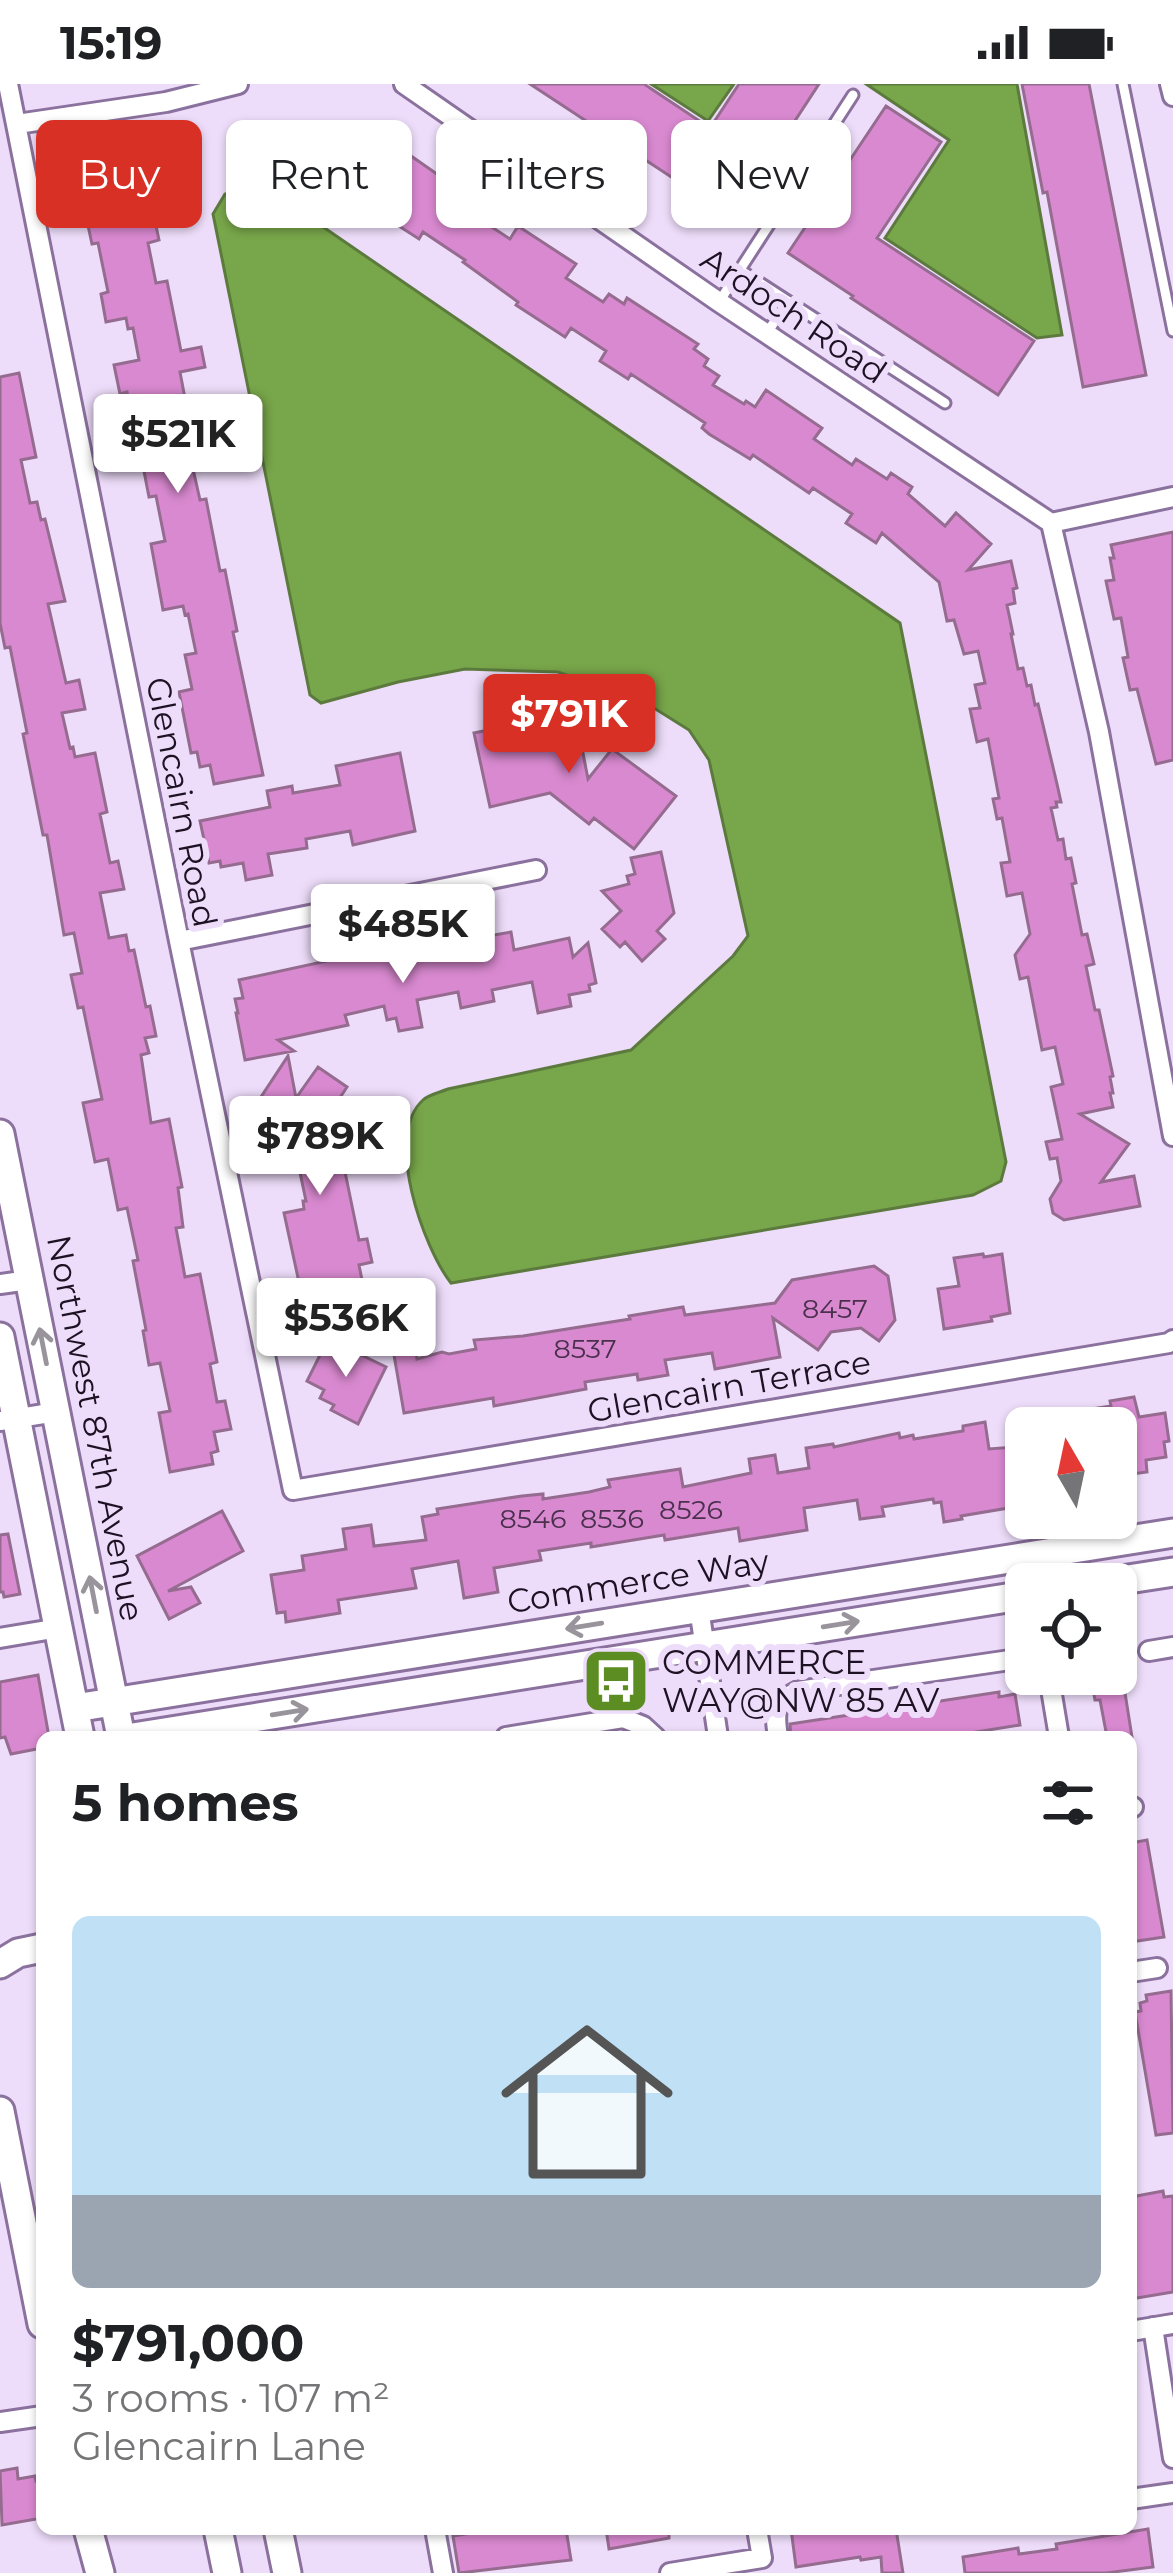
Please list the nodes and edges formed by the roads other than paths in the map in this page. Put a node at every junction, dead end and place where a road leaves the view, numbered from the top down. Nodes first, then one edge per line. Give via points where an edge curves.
1 (8, 84) edge
2 (238, 84) edge
3 (404, 84) edge
4 (1123, 84) edge
5 (1169, 84) edge
6 (853, 95) dead end
7 (1173, 96) edge
8 (17, 124) junction
9 (740, 270) junction
10 (788, 301) junction
11 (719, 302) junction
12 (1173, 331) edge
13 (766, 333) junction
14 (945, 403) dead end
15 (1173, 497) edge
16 (1051, 523) junction
17 (536, 870) dead end
18 (178, 941) junction
19 (0, 1134) edge
20 (1173, 1136) edge
21 (29, 1280) junction
22 (0, 1284) edge
23 (0, 1337) edge
24 (1173, 1340) edge
25 (56, 1412) junction
26 (8, 1420) edge
27 (293, 1490) joint
28 (1173, 1533) edge
29 (1173, 1572) edge
30 (1137, 1578) edge
31 (1005, 1598) edge
32 (699, 1608) junction
33 (58, 1628) junction
34 (0, 1638) edge
35 (705, 1646) junction
36 (1173, 1647) edge
37 (1149, 1651) dead end
38 (1005, 1661) edge
39 (1052, 1695) edge
40 (114, 1701) junction
41 (74, 1708) junction
42 (79, 1731) edge
43 (120, 1731) edge
44 (171, 1731) edge
45 (543, 1731) edge
46 (649, 1731) edge
47 (717, 1731) edge
48 (777, 1731) edge
49 (1058, 1731) edge
50 (36, 1949) edge
51 (0, 1964) edge
52 (1157, 1968) dead end
53 (1137, 1971) edge
54 (1, 2126) edge
55 (36, 2295) edge
56 (1163, 2326) edge
57 (36, 2417) edge
58 (0, 2422) edge
59 (1173, 2458) edge
60 (1173, 2493) edge
61 (1137, 2498) edge
62 (90, 2535) edge
63 (219, 2535) edge
64 (279, 2535) edge
65 (436, 2535) edge
66 (758, 2535) edge
67 (100, 2573) edge
68 (227, 2573) edge
69 (287, 2573) edge
70 (442, 2573) edge
71 (670, 2573) edge

1 - 8 street, Glencairn Road
2 - 8 street
3 - 11 street, Ardoch Road
4 - 12 lane
5 - 7 street
6 - 9 lane
8 - 18 street, Glencairn Road
9 - 10 lane
9 - 11 lane
10 - 13 lane
10 - 14 lane
11 - 13 street, Ardoch Road
13 - 16 street, Ardoch Road
15 - 16 street
16 - 20 street via 1099,732
17 - 18 street
18 - 27 street, Glencairn Road
19 - 21 street, Northwest 87th Avenue
21 - 22 street
25 -> 21 street, Northwest 87th Avenue
23 - 26 street
24 - 27 street, Glencairn Terrace
25 - 26 street
40 -> 25 street, Northwest 87th Avenue
26 - 33 street
28 - 32 street, Commerce Way
29 - 30 street
35 -> 31 street
32 - 35 street
32 -> 40 street, Commerce Way
33 - 34 street
33 - 41 street
44 -> 35 street
35 - 47 street
36 - 37 street
38 - 48 street via 798,1691 782,1700
39 - 49 street
40 - 41 street, Commerce Way
40 - 43 street, Northwest 87th Avenue
41 - 42 street
45 - 46 street via 623,1718
50 - 51 street
52 - 53 street
54 - 55 street
56 - 59 street
57 - 58 street
60 - 61 street
62 - 67 street
63 - 68 street
64 - 69 street
65 - 70 street
66 - 71 street via 762,2558

